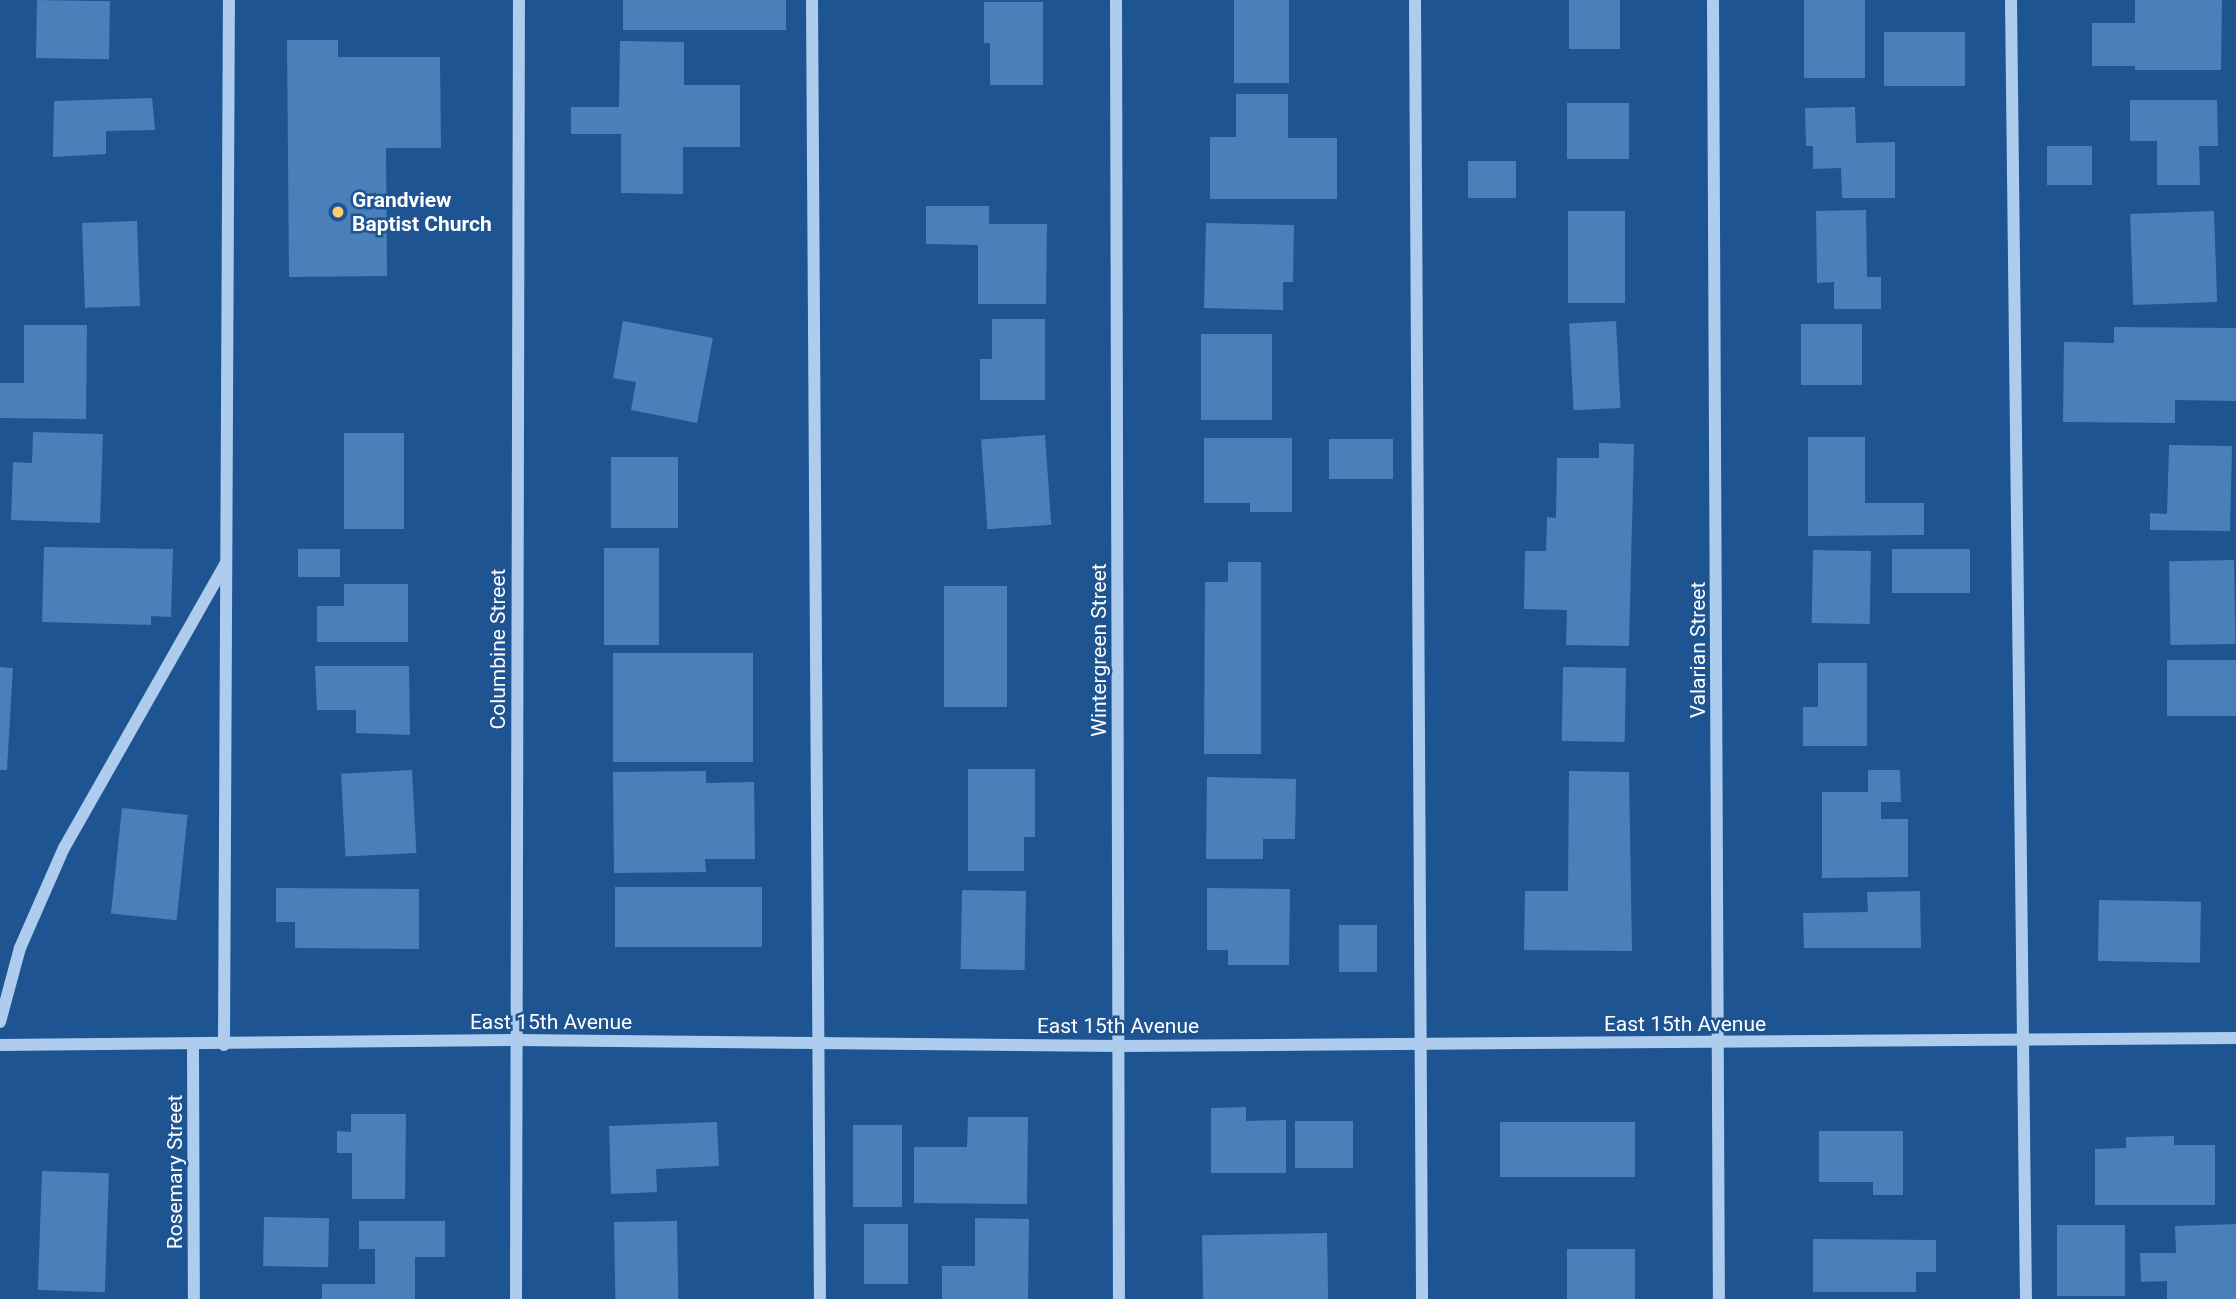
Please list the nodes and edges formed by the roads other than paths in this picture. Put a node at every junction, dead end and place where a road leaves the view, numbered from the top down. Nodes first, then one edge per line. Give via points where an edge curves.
1 (229, 0) edge
2 (519, 0) edge
3 (812, 0) edge
4 (1116, 0) edge
5 (1415, 0) edge
6 (1713, 0) edge
7 (2011, 0) edge
8 (227, 561) junction
9 (0, 1022) edge
10 (2236, 1038) edge
11 (2024, 1039) junction
12 (515, 1040) junction
13 (818, 1043) junction
14 (1719, 1044) junction
15 (0, 1045) edge
16 (193, 1045) junction
17 (224, 1045) junction
18 (1421, 1045) junction
19 (1119, 1046) junction
20 (194, 1299) edge
21 (516, 1299) edge
22 (820, 1299) edge
23 (1119, 1299) edge
24 (1422, 1299) edge
25 (1719, 1299) edge
26 (2026, 1299) edge

1 - 8 street
2 - 12 street, Columbine Street
3 - 13 street
4 - 19 street, Wintergreen Street
5 - 18 street
6 - 14 street, Valarian Street
7 - 11 street
8 - 9 street via 64,848 20,947
8 - 17 street
10 - 11 street, East 15th Avenue
11 - 14 street, East 15th Avenue
11 - 26 street
12 - 13 street, East 15th Avenue
12 - 17 street, East 15th Avenue
12 - 21 street, Columbine Street
13 - 19 street, East 15th Avenue
13 - 22 street
14 - 18 street, East 15th Avenue
14 - 25 street, Valarian Street
15 - 16 street, East 15th Avenue
16 - 17 street, East 15th Avenue
16 - 20 street, Rosemary Street
18 - 19 street, East 15th Avenue
18 - 24 street
19 - 23 street, Wintergreen Street

